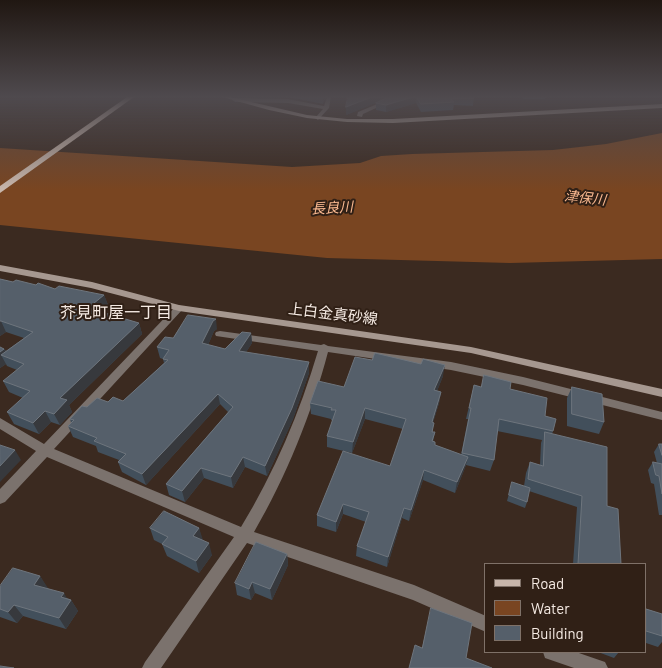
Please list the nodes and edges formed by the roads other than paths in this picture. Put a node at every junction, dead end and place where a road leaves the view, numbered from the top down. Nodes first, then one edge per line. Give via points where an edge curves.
1 (87, 128) edge
2 (0, 190) edge
3 (0, 268) edge
4 (92, 285) junction
5 (70, 292) edge
6 (179, 308) junction
7 (220, 334) dead end
8 (324, 347) junction
9 (662, 393) edge
10 (662, 416) edge
11 (0, 423) edge
12 (44, 450) junction
13 (0, 498) edge
14 (244, 535) junction
15 (484, 623) edge
16 (554, 653) edge
17 (151, 668) edge
18 (599, 668) edge

1 - 2 main road
3 - 4 street, 上白金真砂線
4 - 5 street
4 - 6 street, 上白金真砂線
6 - 9 street, 上白金真砂線 via 471,350
6 - 12 street
7 - 8 street
8 - 10 street via 451,366
8 - 14 street via 313,387 295,432 262,505
11 - 12 street
12 - 13 street
12 - 14 street
14 - 15 street via 414,593
14 - 17 street
16 - 18 street

